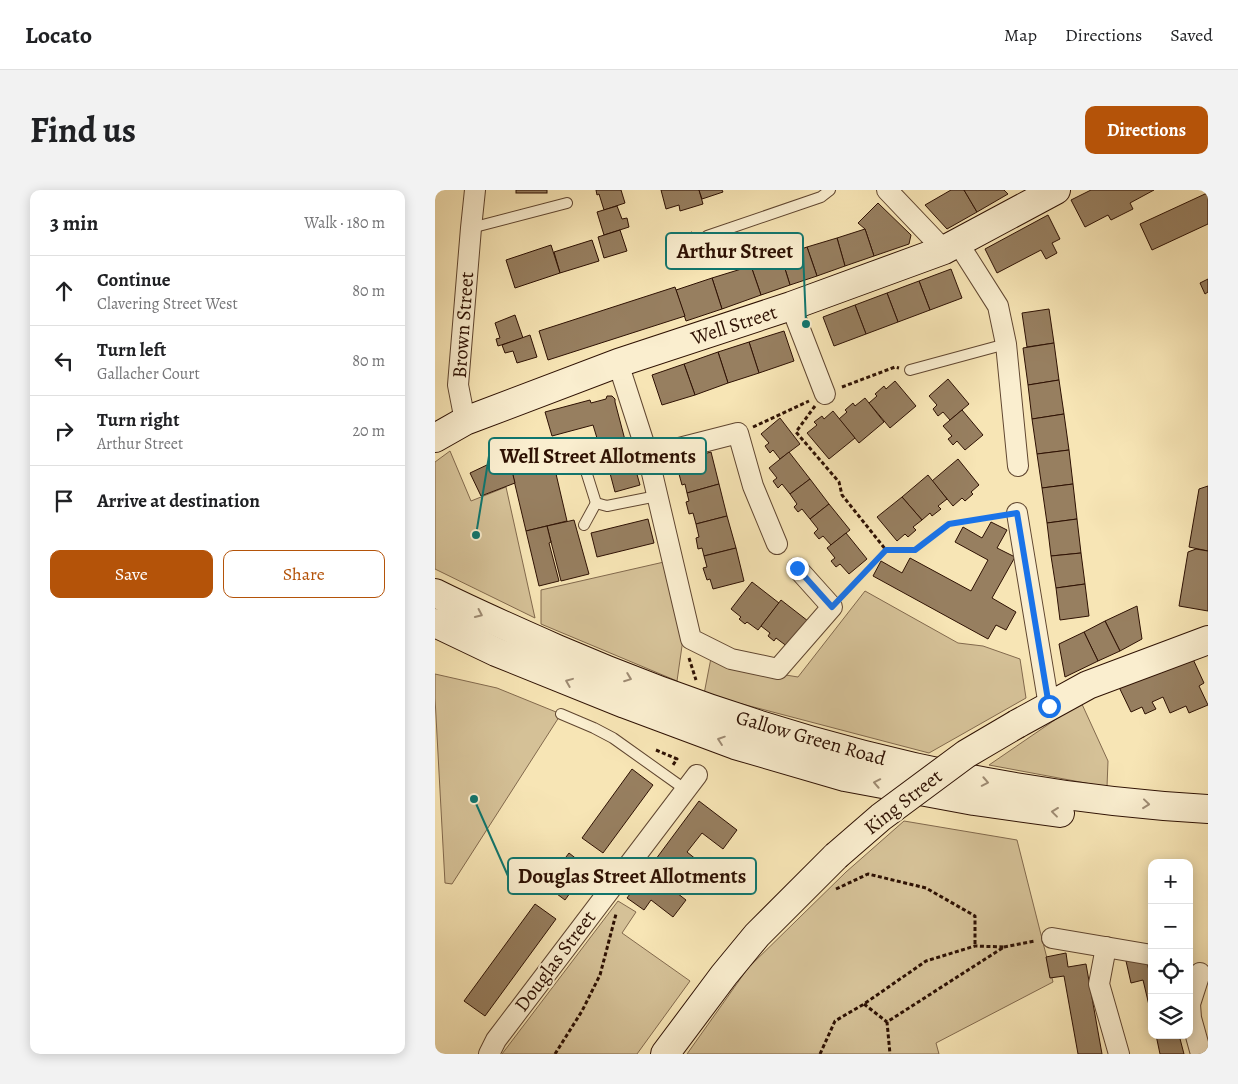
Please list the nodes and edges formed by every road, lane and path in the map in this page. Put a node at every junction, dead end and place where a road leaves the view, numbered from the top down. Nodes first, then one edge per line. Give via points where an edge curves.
1 (475, 190) edge
2 (830, 190) edge
3 (887, 190) edge
4 (1056, 190) edge
5 (567, 203) dead end
6 (471, 228) junction
7 (707, 236) dead end
8 (951, 246) junction
9 (791, 306) junction
10 (1006, 344) junction
11 (618, 363) junction
12 (910, 370) dead end
13 (825, 394) joint
14 (465, 421) junction
15 (435, 438) edge
16 (648, 456) junction
17 (1019, 466) dead end
18 (585, 468) dead end
19 (657, 496) junction
20 (596, 503) junction
21 (1017, 513) joint
22 (584, 525) dead end
23 (777, 544) dead end
24 (886, 550) junction
25 (797, 568) dead end
26 (435, 593) edge
27 (832, 607) junction
28 (435, 623) edge
29 (691, 639) junction
30 (1208, 640) edge
31 (696, 680) dead end
32 (1049, 706) junction
33 (561, 714) dead end
34 (691, 783) joint
35 (1208, 809) edge
36 (1208, 827) edge
37 (833, 891) dead end
38 (617, 911) dead end
39 (1052, 938) joint
40 (975, 946) junction
41 (1004, 947) junction
42 (1106, 947) junction
43 (1148, 954) edge
44 (1199, 972) edge
45 (864, 1004) junction
46 (887, 1022) junction
47 (489, 1054) edge
48 (555, 1054) edge
49 (665, 1054) edge
50 (819, 1054) edge
51 (890, 1054) edge
52 (1119, 1054) edge
53 (1201, 1054) edge

1 - 6 street, Brown Street
2 - 7 lane via 821,197
3 - 8 street
4 - 8 main road, Well Street
5 - 6 lane
6 - 14 street, Brown Street via 458,386
8 - 9 main road, Well Street
8 - 10 street via 998,306
9 - 11 main road, Well Street
9 - 13 street
10 - 12 lane
10 - 17 street
11 - 14 main road, Well Street
11 - 16 street
13 - 24 path via 796,432 839,482 842,495
14 - 15 main road, Well Street
16 - 19 street
16 - 23 street via 738,433 753,486
18 - 20 lane
19 - 20 lane via 607,506
19 - 29 street
20 - 22 lane
21 - 24 path via 949,524 915,550
21 - 32 street
24 - 27 path
25 - 27 street
26 -> 35 main road, Gallow Green Road via 599,667 783,733 986,782 1101,799
27 - 29 street via 778,669 731,659
36 -> 28 main road, Gallow Green Road via 974,802 845,777 704,734 496,652
29 - 31 path via 688,654
30 - 32 main road, King Street via 1088,685
32 - 49 main road, King Street, bridge via 966,754 881,817 836,856 757,935
33 - 34 lane via 613,738
34 - 47 street, Douglas Street via 496,1040
37 - 40 path via 868,874 926,888 975,916
38 - 48 path via 600,975
39 - 41 path
39 - 42 street
40 - 41 path
40 - 45 path via 926,961
41 - 46 path
42 - 43 street
42 - 52 street via 1099,984
44 - 53 street via 1190,1004
45 - 46 path
45 - 50 path via 835,1021
46 - 51 path

